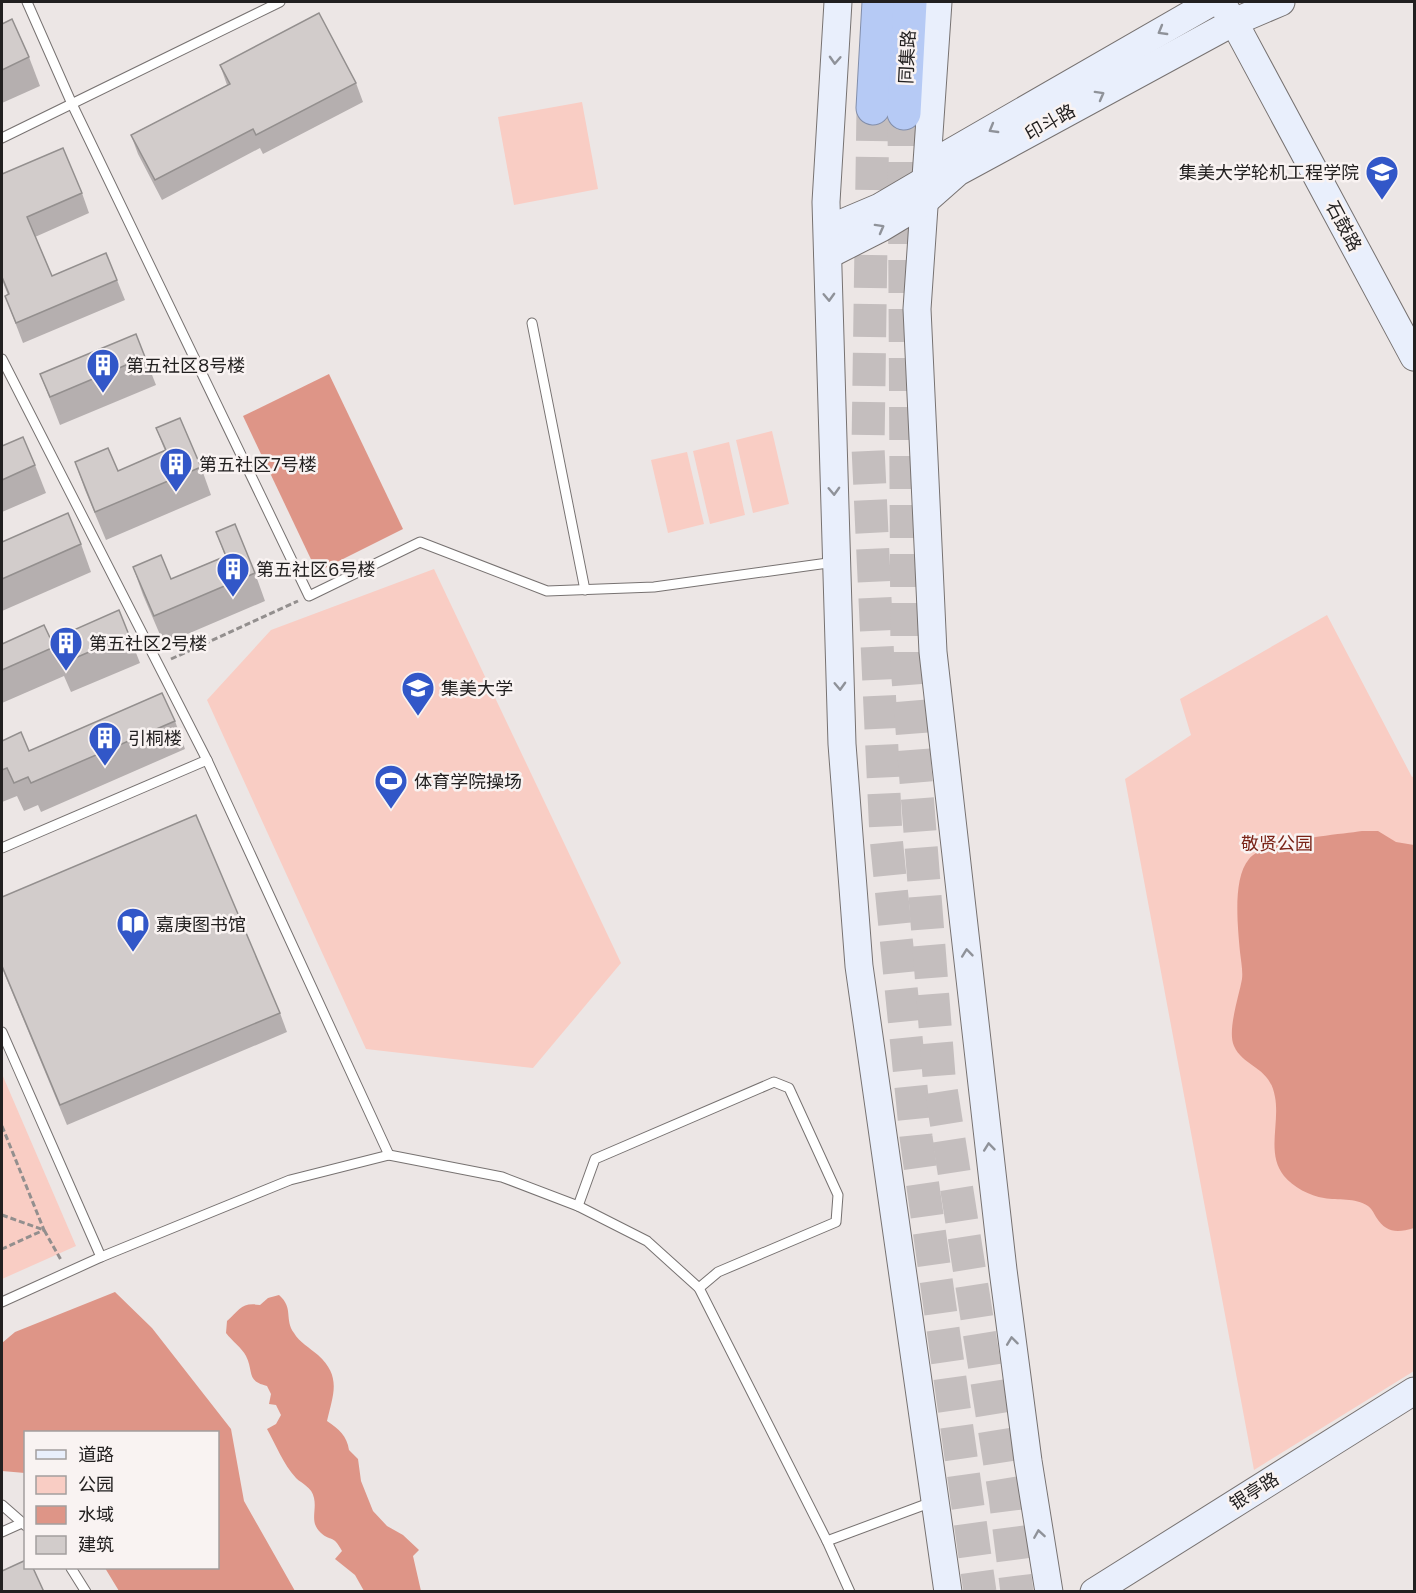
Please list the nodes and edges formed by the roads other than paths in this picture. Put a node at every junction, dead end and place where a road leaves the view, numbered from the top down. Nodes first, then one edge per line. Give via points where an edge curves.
1 (27, 2) edge
2 (280, 2) edge
3 (838, 2) edge
4 (879, 2) edge
5 (910, 2) edge
6 (938, 2) edge
7 (1212, 2) edge
8 (1281, 2) edge
9 (1227, 12) edge
10 (72, 104) junction
11 (2, 138) edge
12 (925, 191) junction
13 (828, 242) junction
14 (532, 323) dead end
15 (1414, 357) edge
16 (2, 358) edge
17 (836, 562) junction
18 (585, 590) junction
19 (207, 760) junction
20 (2, 848) edge
21 (2, 1032) edge
22 (389, 1155) junction
23 (578, 1206) junction
24 (101, 1257) junction
25 (699, 1288) junction
26 (2, 1302) edge
27 (1414, 1391) edge
28 (934, 1501) junction
29 (2, 1505) edge
30 (24, 1525) edge
31 (2, 1533) edge
32 (827, 1541) junction
33 (72, 1569) edge
34 (86, 1592) edge
35 (850, 1592) edge
36 (948, 1592) edge
37 (1049, 1592) edge
38 (1094, 1592) edge

1 - 10 lane
2 - 10 lane
3 -> 13 main road via 826,202
4 - 5 highway, 同集路 via 888,110
6 - 12 main road
7 -> 12 main road, 印斗路 via 948,154
8 - 9 main road, 印斗路
12 -> 9 main road, 印斗路
9 - 15 main road, 石鼓路
10 - 11 lane
10 - 18 lane via 309,596 420,542 547,591
12 - 13 main road, 印斗路 via 880,207
37 -> 12 main road via 1004,1282 933,652 917,309
13 -> 17 main road
14 - 18 lane
16 - 19 lane
17 - 18 lane via 654,587
17 -> 28 main road via 842,744 859,966
19 - 20 lane
19 - 22 lane
21 - 24 lane
22 - 23 lane via 502,1177
22 - 24 lane via 290,1180
23 - 25 lane via 647,1241
23 - 25 lane via 595,1159 774,1082 789,1088 838,1195 836,1222 718,1272
24 - 26 lane
25 - 32 lane
27 - 38 main road, 银亭路
28 - 32 lane
28 - 36 main road
29 - 30 lane
30 - 31 lane
32 - 35 lane
33 - 34 lane

